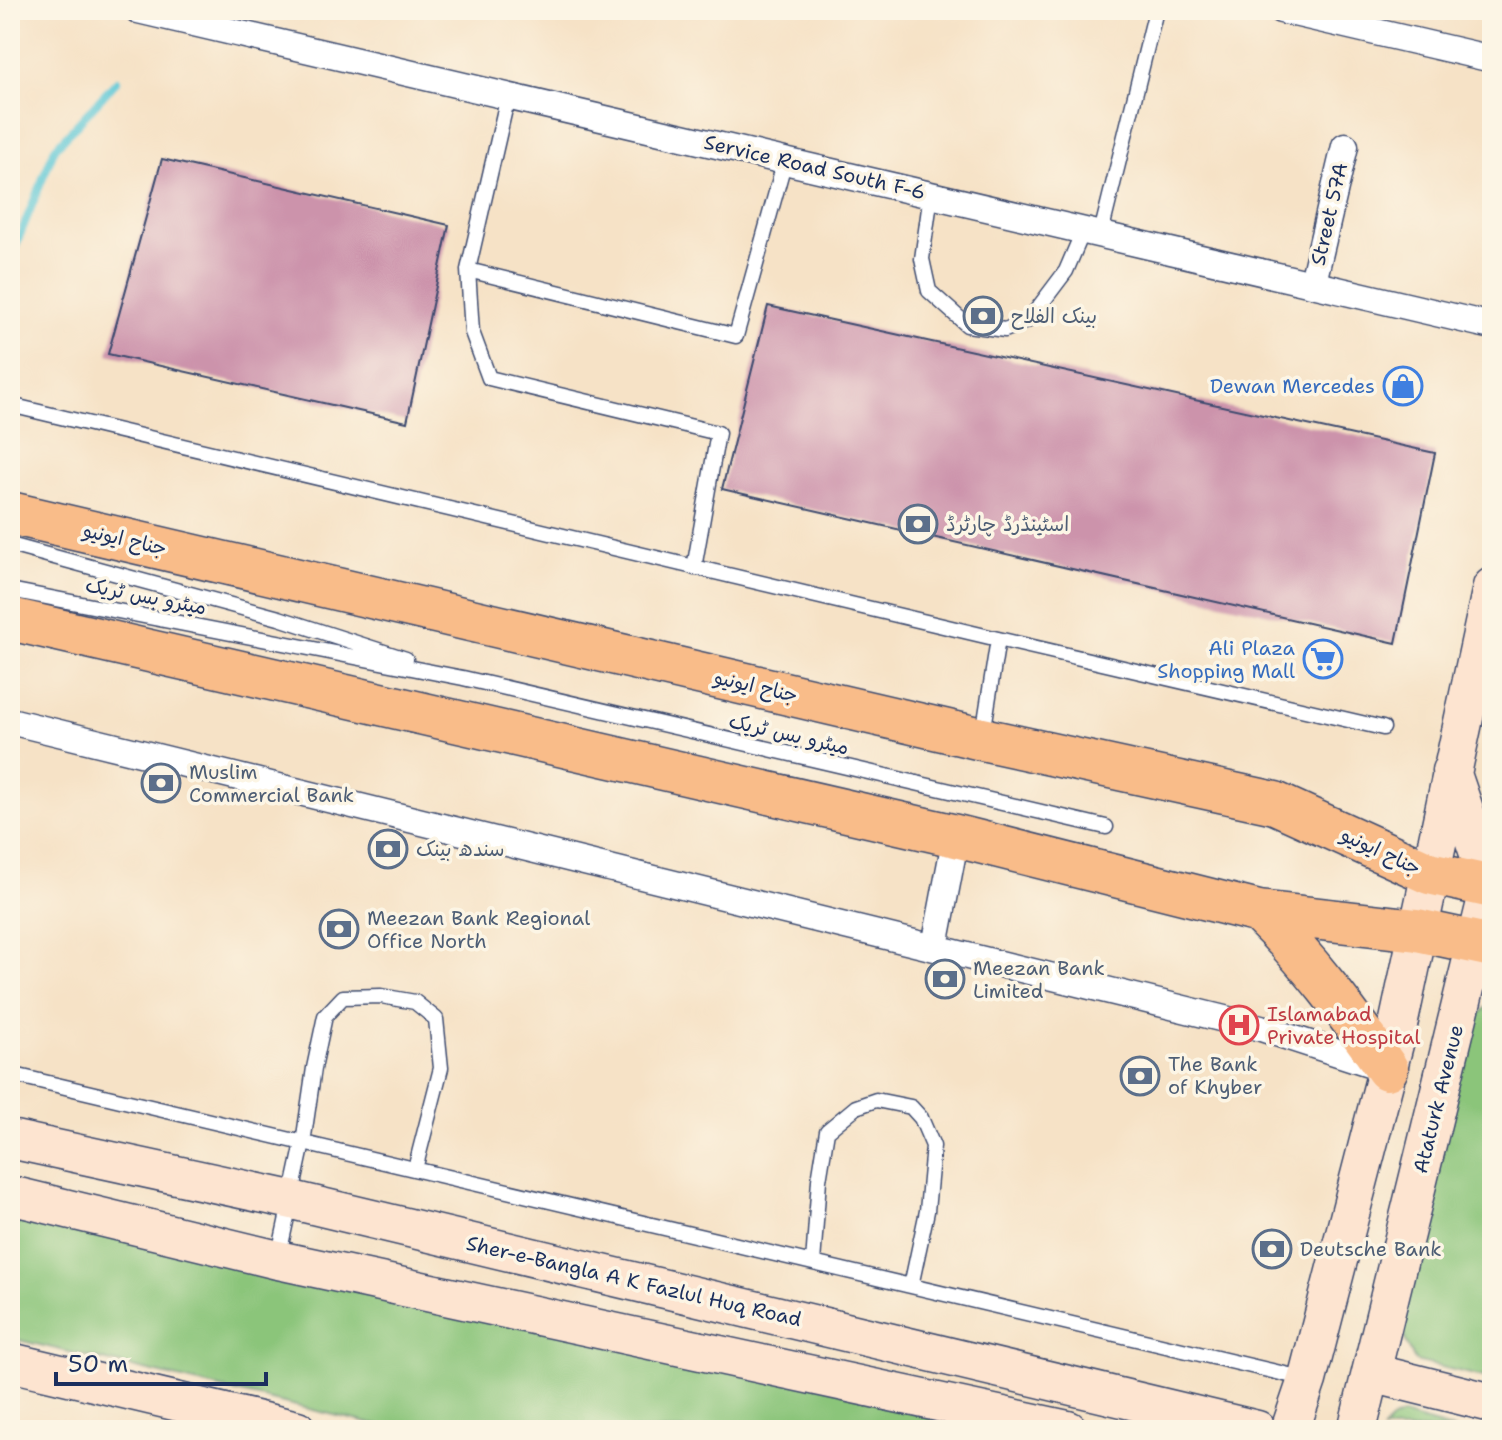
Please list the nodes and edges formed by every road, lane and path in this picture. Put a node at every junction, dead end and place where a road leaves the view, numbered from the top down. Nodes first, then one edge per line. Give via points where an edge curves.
1 (138, 10) edge
2 (1156, 10) edge
3 (1281, 10) edge
4 (1492, 59) edge
5 (508, 96) junction
6 (1345, 146) dead end
7 (785, 160) junction
8 (931, 194) junction
9 (1093, 231) junction
10 (468, 270) junction
11 (1313, 282) junction
12 (1492, 326) edge
13 (10, 405) edge
14 (10, 513) edge
15 (10, 545) edge
16 (694, 568) junction
17 (1492, 587) edge
18 (10, 590) edge
19 (10, 619) edge
20 (998, 639) junction
21 (463, 678) junction
22 (10, 721) edge
23 (1383, 728) dead end
24 (982, 739) junction
25 (1451, 771) junction
26 (1106, 827) dead end
27 (956, 836) junction
28 (1429, 873) junction
29 (1491, 887) edge
30 (1259, 912) junction
31 (1417, 930) junction
32 (1484, 945) edge
33 (935, 946) junction
34 (1387, 1069) junction
35 (10, 1074) edge
36 (10, 1139) edge
37 (303, 1143) junction
38 (415, 1169) junction
39 (10, 1195) edge
40 (292, 1200) junction
41 (278, 1260) junction
42 (813, 1263) junction
43 (911, 1286) junction
44 (10, 1362) edge
45 (1372, 1373) junction
46 (1307, 1380) junction
47 (1492, 1403) edge
48 (297, 1430) edge
49 (1068, 1430) edge
50 (1257, 1430) edge
51 (1290, 1430) edge
52 (1357, 1430) edge

1 - 5 street, Service Road South F-6
2 - 9 lane
3 - 4 street
5 - 7 street, Service Road South F-6
5 - 10 lane
6 - 11 street, Street 57A
7 - 8 street, Service Road South F-6
7 - 10 lane via 736,336
8 - 9 street, Service Road South F-6
8 - 9 lane via 922,259 929,291 967,325 1005,330 1029,320
9 - 11 street, Service Road South F-6
10 - 16 lane via 472,332 489,378 718,433
11 - 12 street, Service Road South F-6
13 - 16 lane
14 - 24 main road, جناح ایونیو
15 - 21 lane, میٹرو بس ٹریک via 279,618
16 - 20 lane
17 - 25 main road
18 - 21 lane, میٹرو بس ٹریک
19 - 27 main road
20 - 23 lane
20 - 24 lane
21 - 26 lane, میٹرو بس ٹریک
22 - 33 street
24 - 28 main road, جناح ایونیو via 1275,803
25 - 28 main road
25 - 29 main road
27 - 30 main road
27 - 33 street
28 - 29 main road, جناح ایونیو
28 - 31 main road
29 - 32 main road, Ataturk Avenue
30 - 31 main road
30 - 34 main road via 1294,946
31 - 32 main road
31 - 34 main road
32 - 45 main road, Ataturk Avenue
33 - 34 street via 1261,1028
34 - 46 main road
35 - 37 lane
36 - 40 main road, Sher-e-Bangla A K Fazlul Huq Road
37 - 38 lane
37 - 38 lane via 325,1016 343,997 415,1002 436,1019 441,1068
37 - 40 lane
38 - 42 lane
39 - 41 main road
40 - 41 lane
40 - 50 main road, Sher-e-Bangla A K Fazlul Huq Road
41 - 49 main road
42 - 43 lane
42 - 43 lane via 827,1131 856,1107 876,1100 911,1107 933,1146 927,1211
43 - 46 lane
44 - 48 main road
45 - 47 main road
45 - 52 main road, Ataturk Avenue
46 - 51 main road

